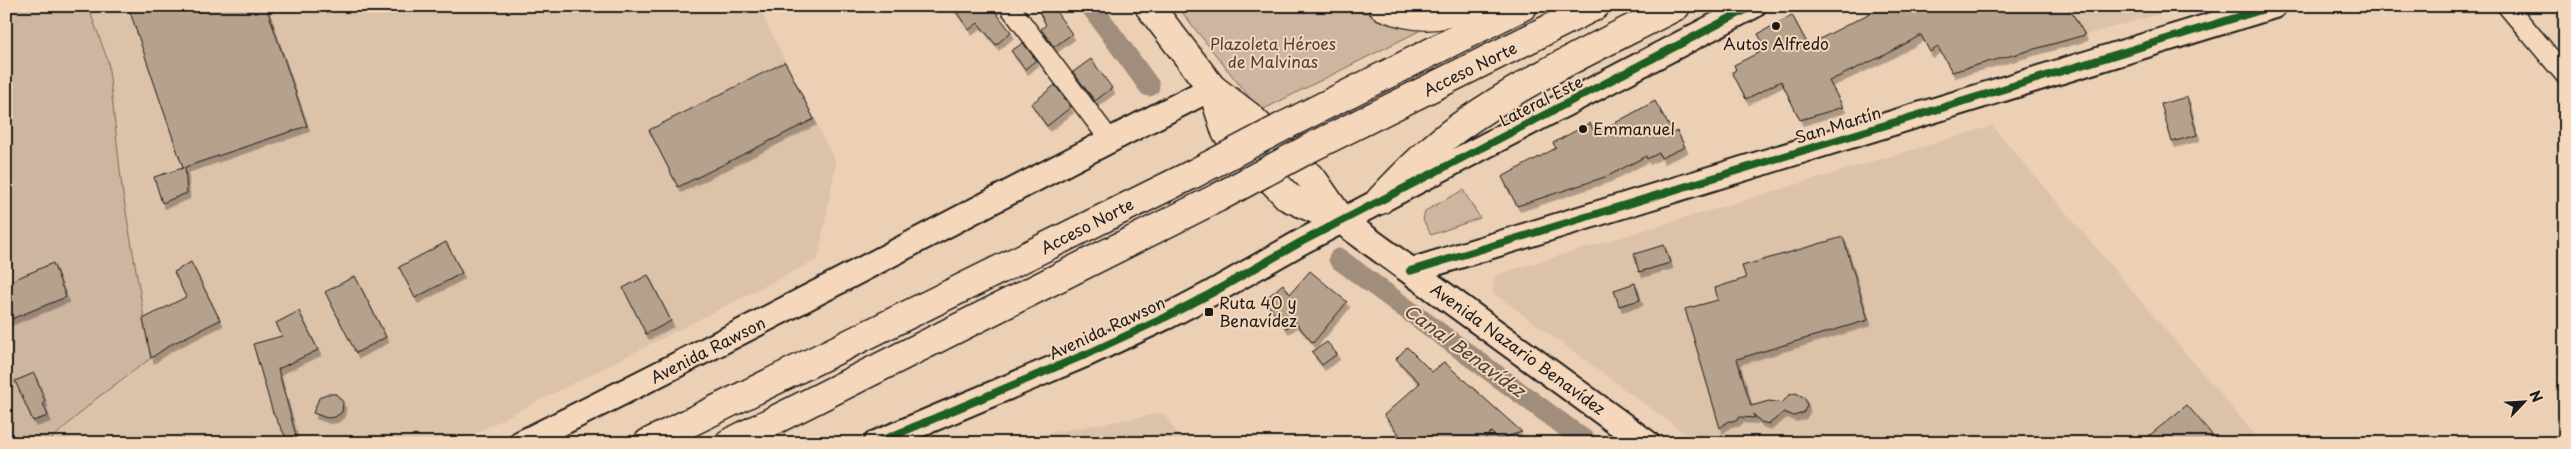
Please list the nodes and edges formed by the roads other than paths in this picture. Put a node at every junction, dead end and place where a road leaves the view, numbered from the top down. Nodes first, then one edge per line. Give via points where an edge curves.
1 (1009, 6) edge
2 (1383, 6) edge
3 (1468, 6) edge
4 (1523, 6) edge
5 (1595, 6) edge
6 (1676, 6) edge
7 (1753, 6) edge
8 (2274, 6) edge
9 (2508, 6) edge
10 (1155, 10) edge
11 (2565, 75) edge
12 (1212, 88) junction
13 (1110, 140) junction
14 (1380, 200) junction
15 (1342, 221) junction
16 (1410, 271) junction
17 (521, 443) edge
18 (648, 443) edge
19 (729, 443) edge
20 (876, 443) edge
21 (1646, 443) edge

1 - 13 street
2 - 3 main road via 1401,14 1439,16
4 - 18 main road, Acceso Norte, bridge
5 - 19 main road, Acceso Norte, bridge
6 - 14 main road via 1529,84 1473,118 1430,152
7 - 14 street, Lateral Este
8 - 16 street, San Martín
9 - 11 street
10 - 12 main road, Avenida Nazario Benavídez
12 - 13 street, Avenida Rawson
12 - 15 main road, Avenida Nazario Benavídez via 1250,117 1314,181
13 - 17 street, Avenida Rawson via 725,342
14 - 15 street, Lateral Este
15 - 16 main road, Avenida Nazario Benavídez
15 - 20 street, Avenida Rawson via 1130,334
16 - 21 main road, Avenida Nazario Benavídez

